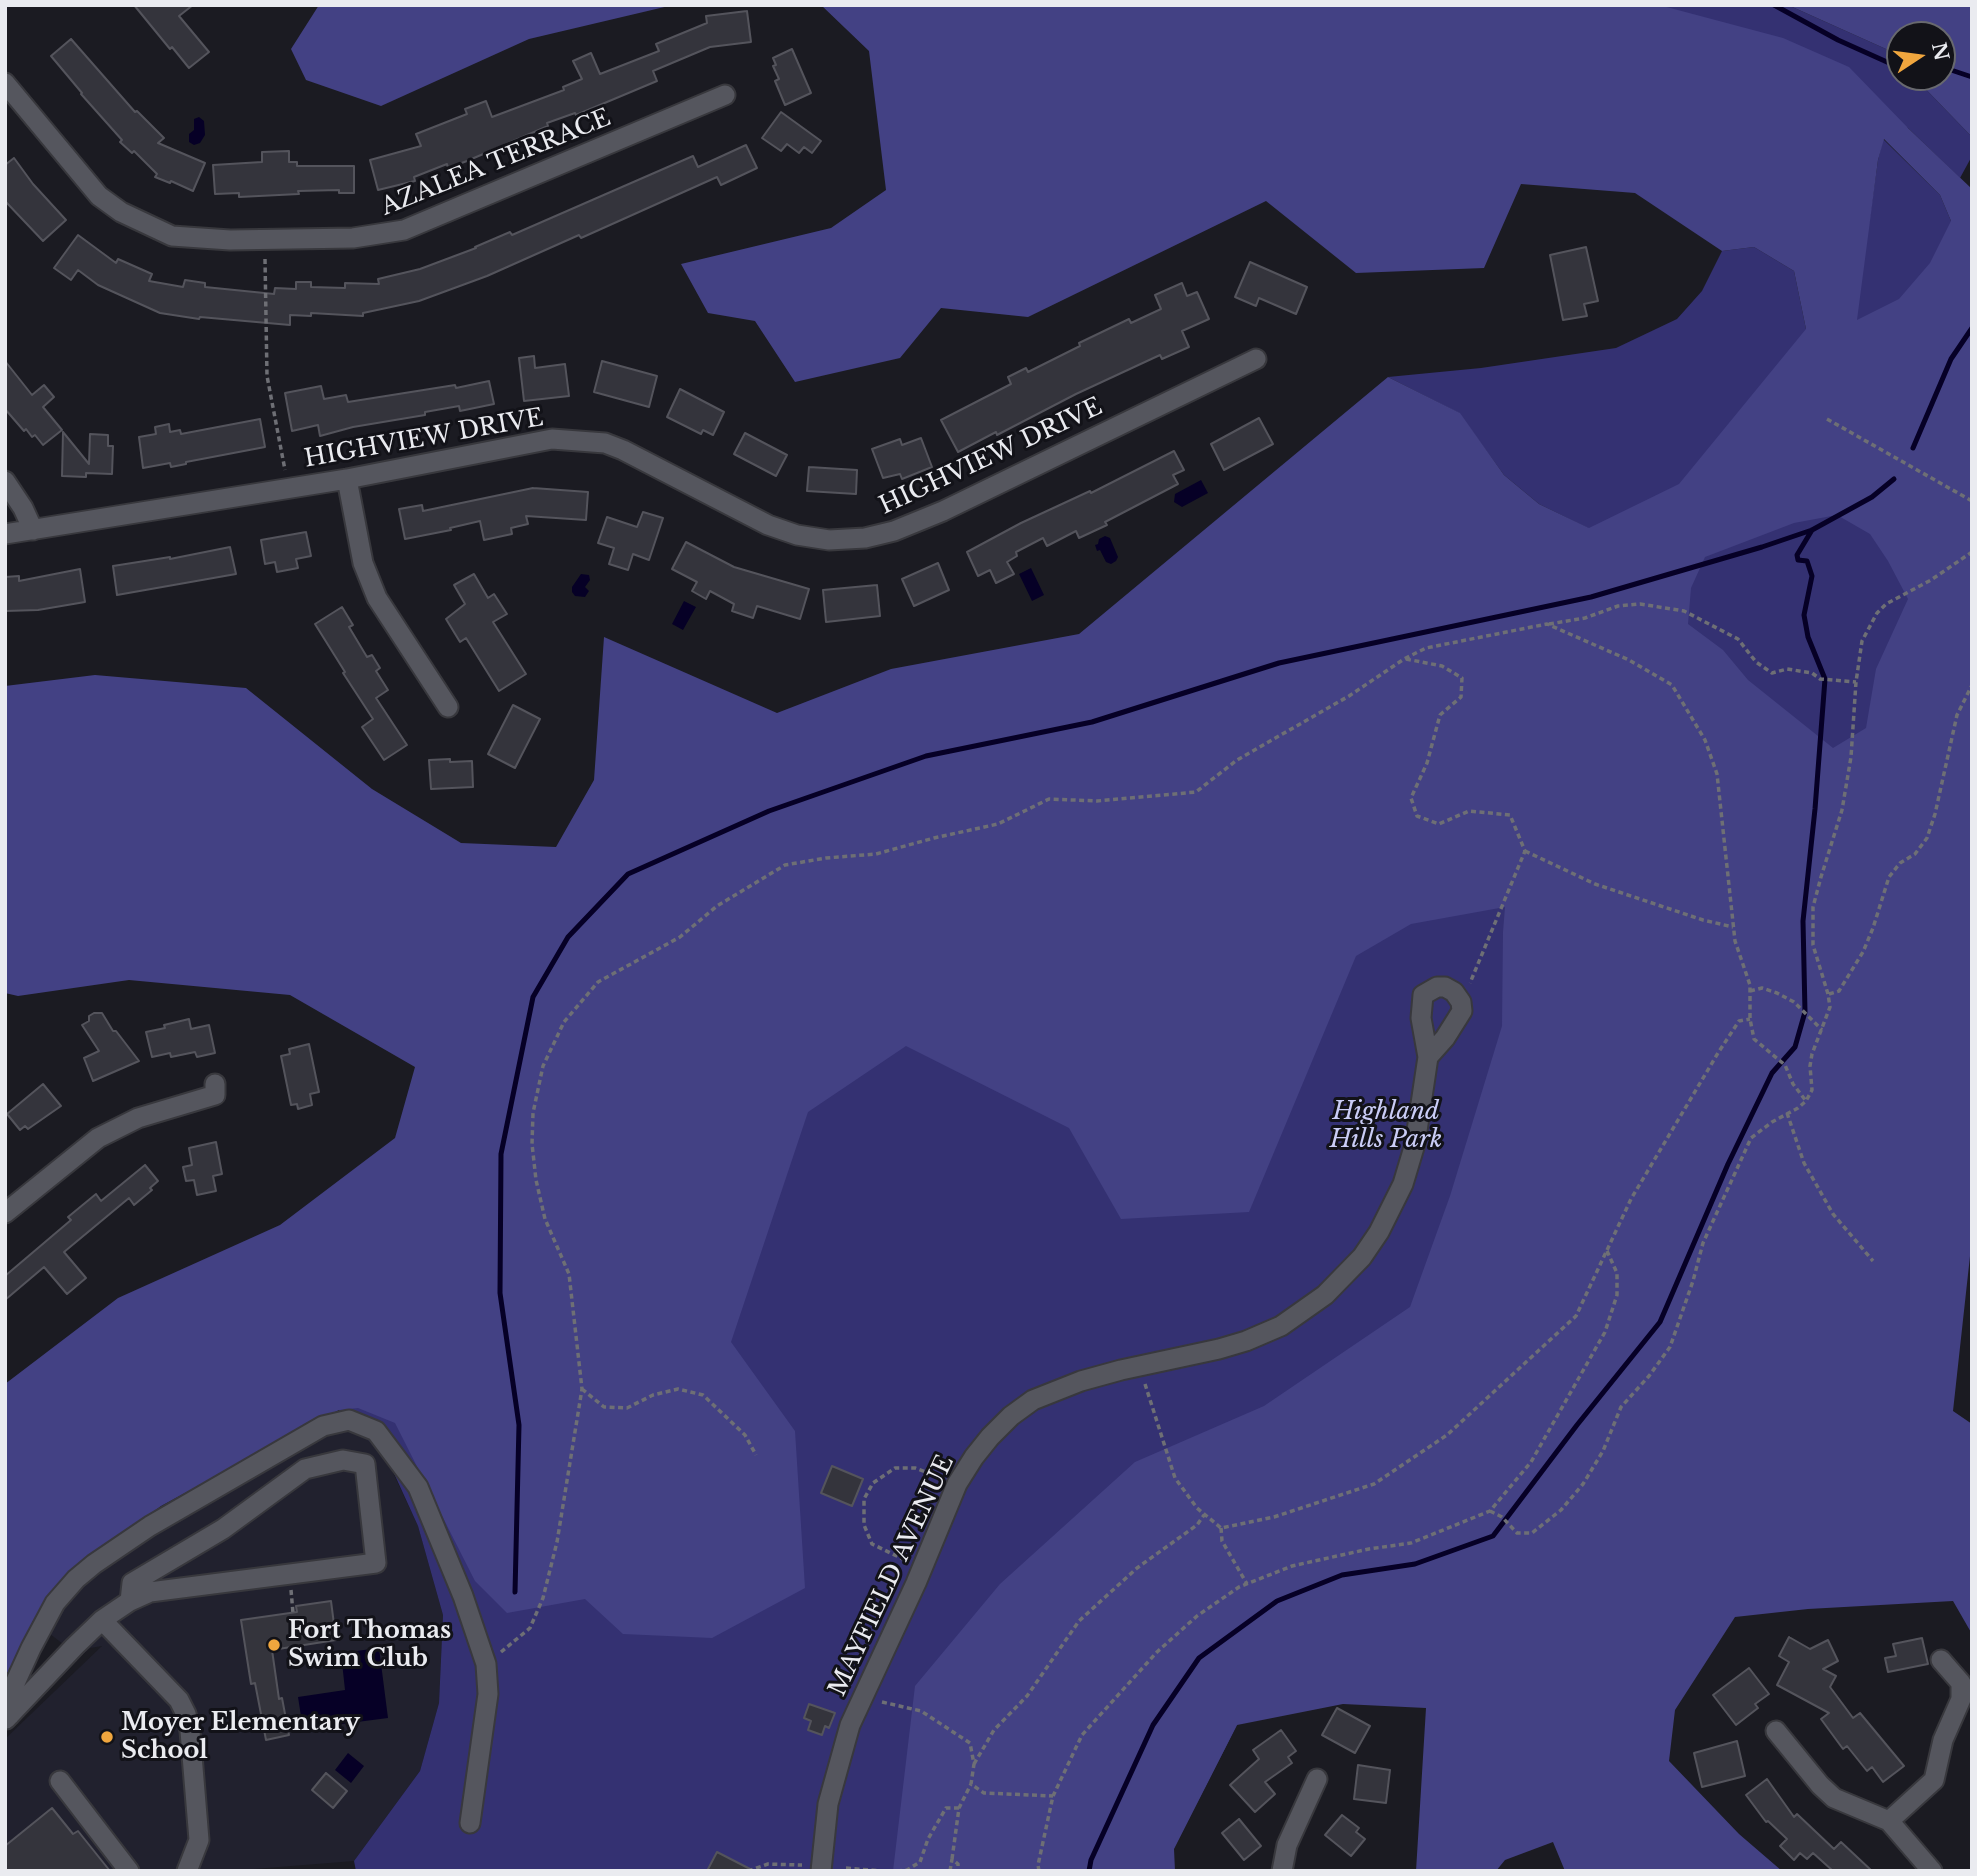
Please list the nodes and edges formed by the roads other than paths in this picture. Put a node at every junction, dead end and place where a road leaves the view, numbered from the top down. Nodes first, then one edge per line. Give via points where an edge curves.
1 (5, 83) edge
2 (725, 95) dead end
3 (1256, 359) dead end
4 (347, 479) junction
5 (5, 481) edge
6 (33, 530) junction
7 (5, 534) edge
8 (447, 706) dead end
9 (1428, 1057) junction
10 (215, 1084) dead end
11 (5, 1213) edge
12 (130, 1601) junction
13 (102, 1620) junction
14 (1941, 1660) dead end
15 (7, 1717) edge
16 (1776, 1731) dead end
17 (1317, 1779) dead end
18 (60, 1782) dead end
19 (1889, 1821) junction
20 (470, 1823) dead end
21 (817, 1868) edge
22 (129, 1871) edge
23 (187, 1871) edge
24 (1282, 1871) edge
25 (1932, 1871) edge

1 - 2 street, AZALEA TERRACE via 99,197 121,212 172,236 265,240 353,238 404,230
3 - 4 street, HIGHVIEW DRIVE via 943,511 865,538 813,539 768,525 647,460 588,441 535,441
4 - 6 street, HIGHVIEW DRIVE
4 - 8 street via 363,563 377,598
5 - 6 street
6 - 7 street, HIGHVIEW DRIVE
9 - 9 street, MAYFIELD AVENUE via 1462,1012 1461,1002 1445,987 1437,986 1423,995 1421,1018
9 - 21 street, MAYFIELD AVENUE via 1415,1143 1403,1184 1380,1233 1340,1282 1265,1333 1219,1349 1081,1381 1033,1400 990,1437 957,1484 850,1725 828,1804
10 - 11 street via 215,1095 138,1118 98,1138
12 - 12 street via 150,1592 376,1563 365,1464 343,1460 305,1469 223,1529 132,1583
12 - 13 street
13 - 15 street
13 - 23 street via 179,1700 186,1714 199,1840
14 - 19 street via 1961,1683 1961,1699 1943,1740 1934,1780
15 - 20 street via 10,1695 32,1648 55,1603 76,1579 150,1526 323,1426 349,1420 376,1431 418,1487 486,1664 488,1695
16 - 19 street via 1835,1798
17 - 24 street via 1287,1845
18 - 22 street
19 - 25 street

